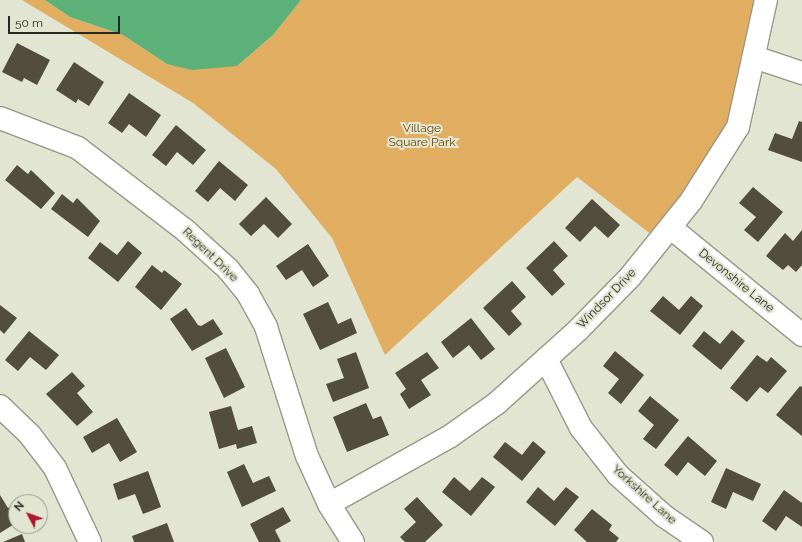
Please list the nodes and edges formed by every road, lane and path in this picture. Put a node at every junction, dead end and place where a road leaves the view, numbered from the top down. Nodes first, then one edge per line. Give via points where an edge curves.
1 (766, 0) edge
2 (754, 57) junction
3 (802, 73) edge
4 (0, 118) edge
5 (671, 228) junction
6 (802, 335) edge
7 (546, 359) junction
8 (0, 406) edge
9 (329, 504) junction
10 (90, 542) edge
11 (353, 542) edge
12 (702, 542) edge

1 - 2 street, Windsor Drive
2 - 3 street
2 - 5 street, Windsor Drive via 738,127 692,201
4 - 9 street, Regent Drive via 78,148 186,232 228,269 248,294 266,327 293,417
5 - 6 street, Devonshire Lane
5 - 7 street, Windsor Drive via 630,277
7 - 9 street, Windsor Drive via 497,402 449,437
7 - 12 street, Yorkshire Lane via 581,428 618,475 664,516
8 - 10 street via 30,436 55,468
9 - 11 street, Regent Drive

